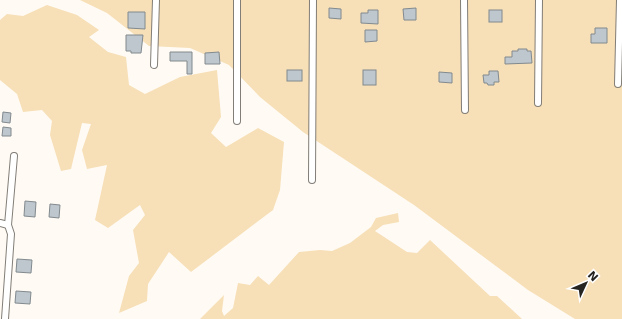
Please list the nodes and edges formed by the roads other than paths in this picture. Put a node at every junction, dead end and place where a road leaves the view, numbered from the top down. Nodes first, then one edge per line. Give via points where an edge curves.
1 (156, 0) edge
2 (237, 0) edge
3 (313, 0) edge
4 (464, 0) edge
5 (539, 0) edge
6 (620, 0) edge
7 (154, 65) dead end
8 (618, 84) dead end
9 (538, 103) dead end
10 (465, 110) dead end
11 (237, 121) dead end
12 (14, 156) dead end
13 (312, 180) dead end
14 (0, 223) edge
15 (8, 225) junction
16 (5, 319) edge

1 - 7 street
2 - 11 street
3 - 13 street
4 - 10 street
5 - 9 street
6 - 8 street
12 - 15 street
14 - 15 street
15 - 16 street via 11,234

